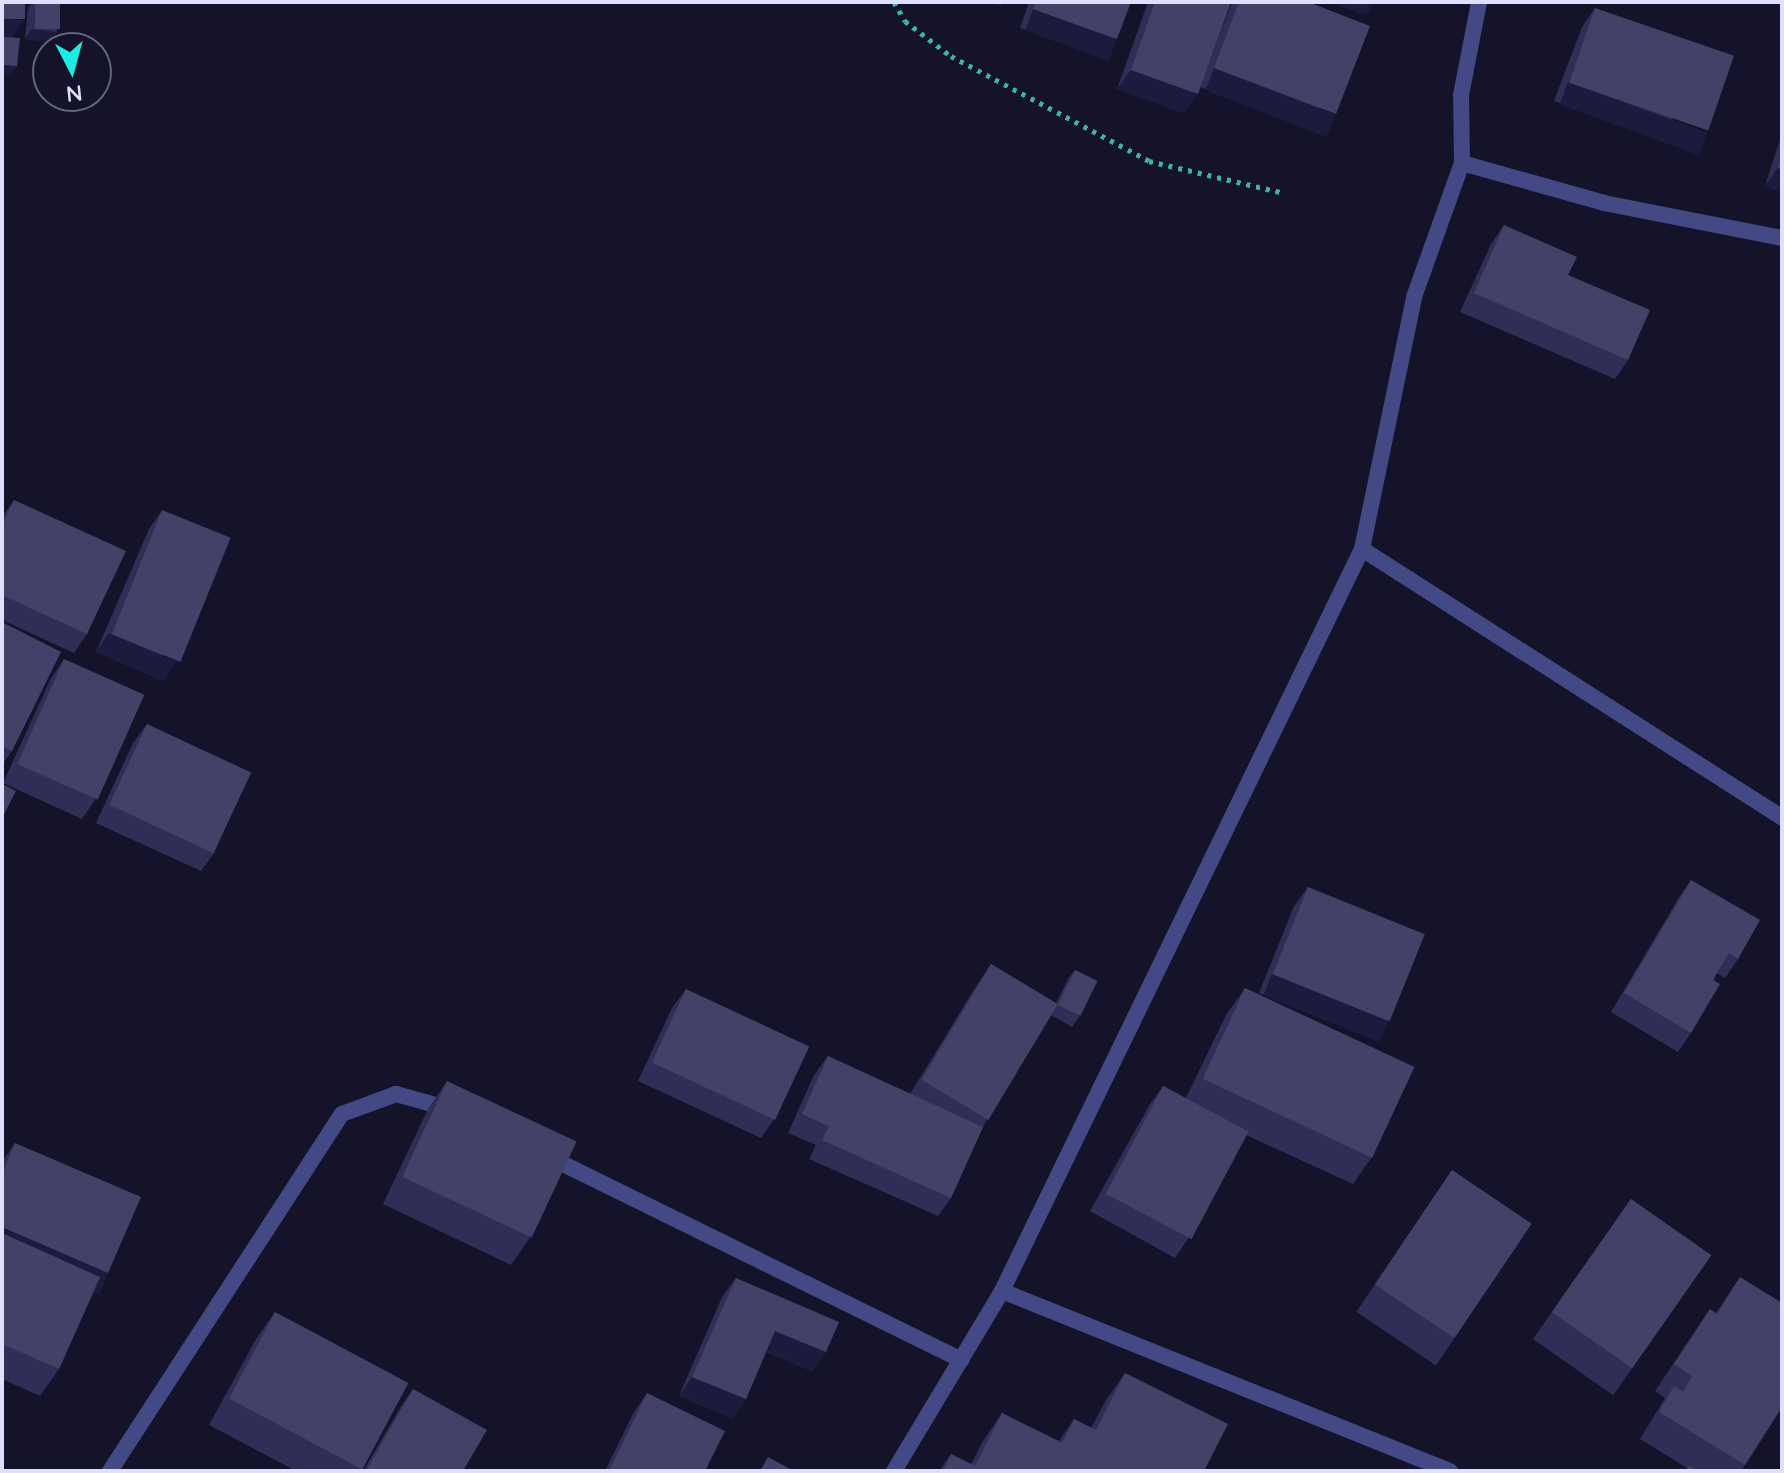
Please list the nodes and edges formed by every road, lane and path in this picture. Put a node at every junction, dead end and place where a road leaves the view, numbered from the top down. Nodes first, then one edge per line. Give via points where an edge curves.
1 (894, 2) edge
2 (1479, 2) edge
3 (1462, 163) junction
4 (1280, 192) dead end
5 (1782, 238) edge
6 (1362, 549) junction
7 (1782, 818) edge
8 (466, 1117) edge
9 (523, 1145) edge
10 (1002, 1291) junction
11 (962, 1360) junction
12 (110, 1471) edge
13 (894, 1471) edge
14 (1450, 1471) edge

1 - 4 path via 905,21 951,56 1149,161
2 - 3 street via 1461,95
3 - 5 street via 1604,203
3 - 6 street via 1414,297
6 - 7 street
6 - 10 street
8 - 12 street via 438,1103 396,1094 342,1114
9 - 11 street
10 - 11 street
10 - 14 street
11 - 13 street

